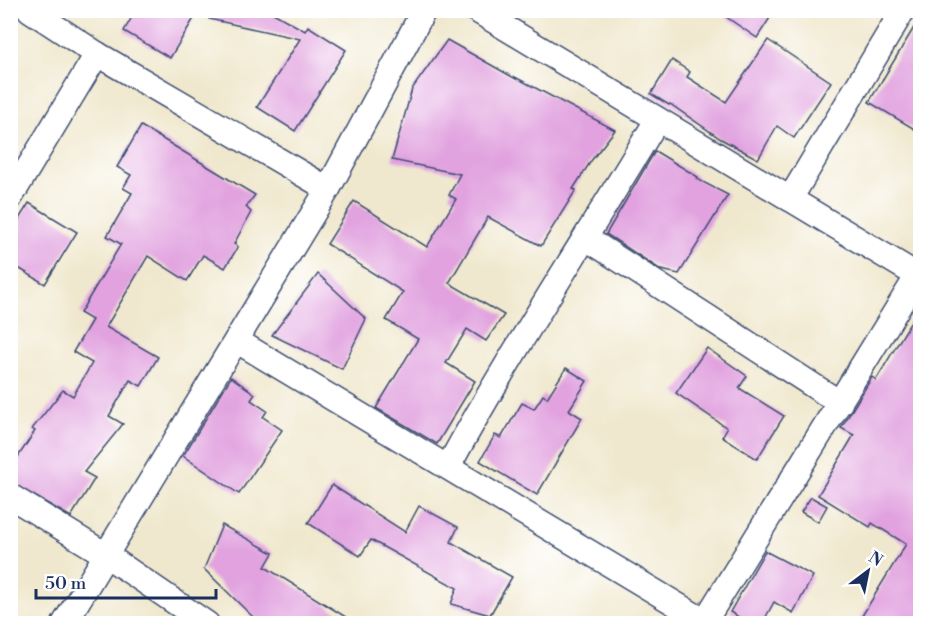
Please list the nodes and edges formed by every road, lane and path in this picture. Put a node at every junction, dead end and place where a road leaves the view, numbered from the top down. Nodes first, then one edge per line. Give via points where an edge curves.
1 (30, 10) edge
2 (424, 10) edge
3 (476, 10) edge
4 (903, 10) edge
5 (97, 54) junction
6 (657, 120) junction
7 (328, 189) junction
8 (10, 198) edge
9 (790, 199) junction
10 (586, 238) junction
11 (919, 276) edge
12 (237, 341) junction
13 (840, 403) junction
14 (448, 467) junction
15 (10, 496) edge
16 (106, 555) junction
17 (706, 623) edge
18 (64, 624) edge
19 (207, 624) edge

1 - 5 street
2 - 7 street
3 - 6 street
4 - 9 street
5 - 7 street
5 - 8 street
6 - 9 street
6 - 10 street
7 - 12 street
9 - 11 street
10 - 13 street
10 - 14 street via 485,399
11 - 13 street
12 - 14 street
12 - 16 street
13 - 17 street
14 - 17 street
15 - 16 street
16 - 18 street
16 - 19 street

